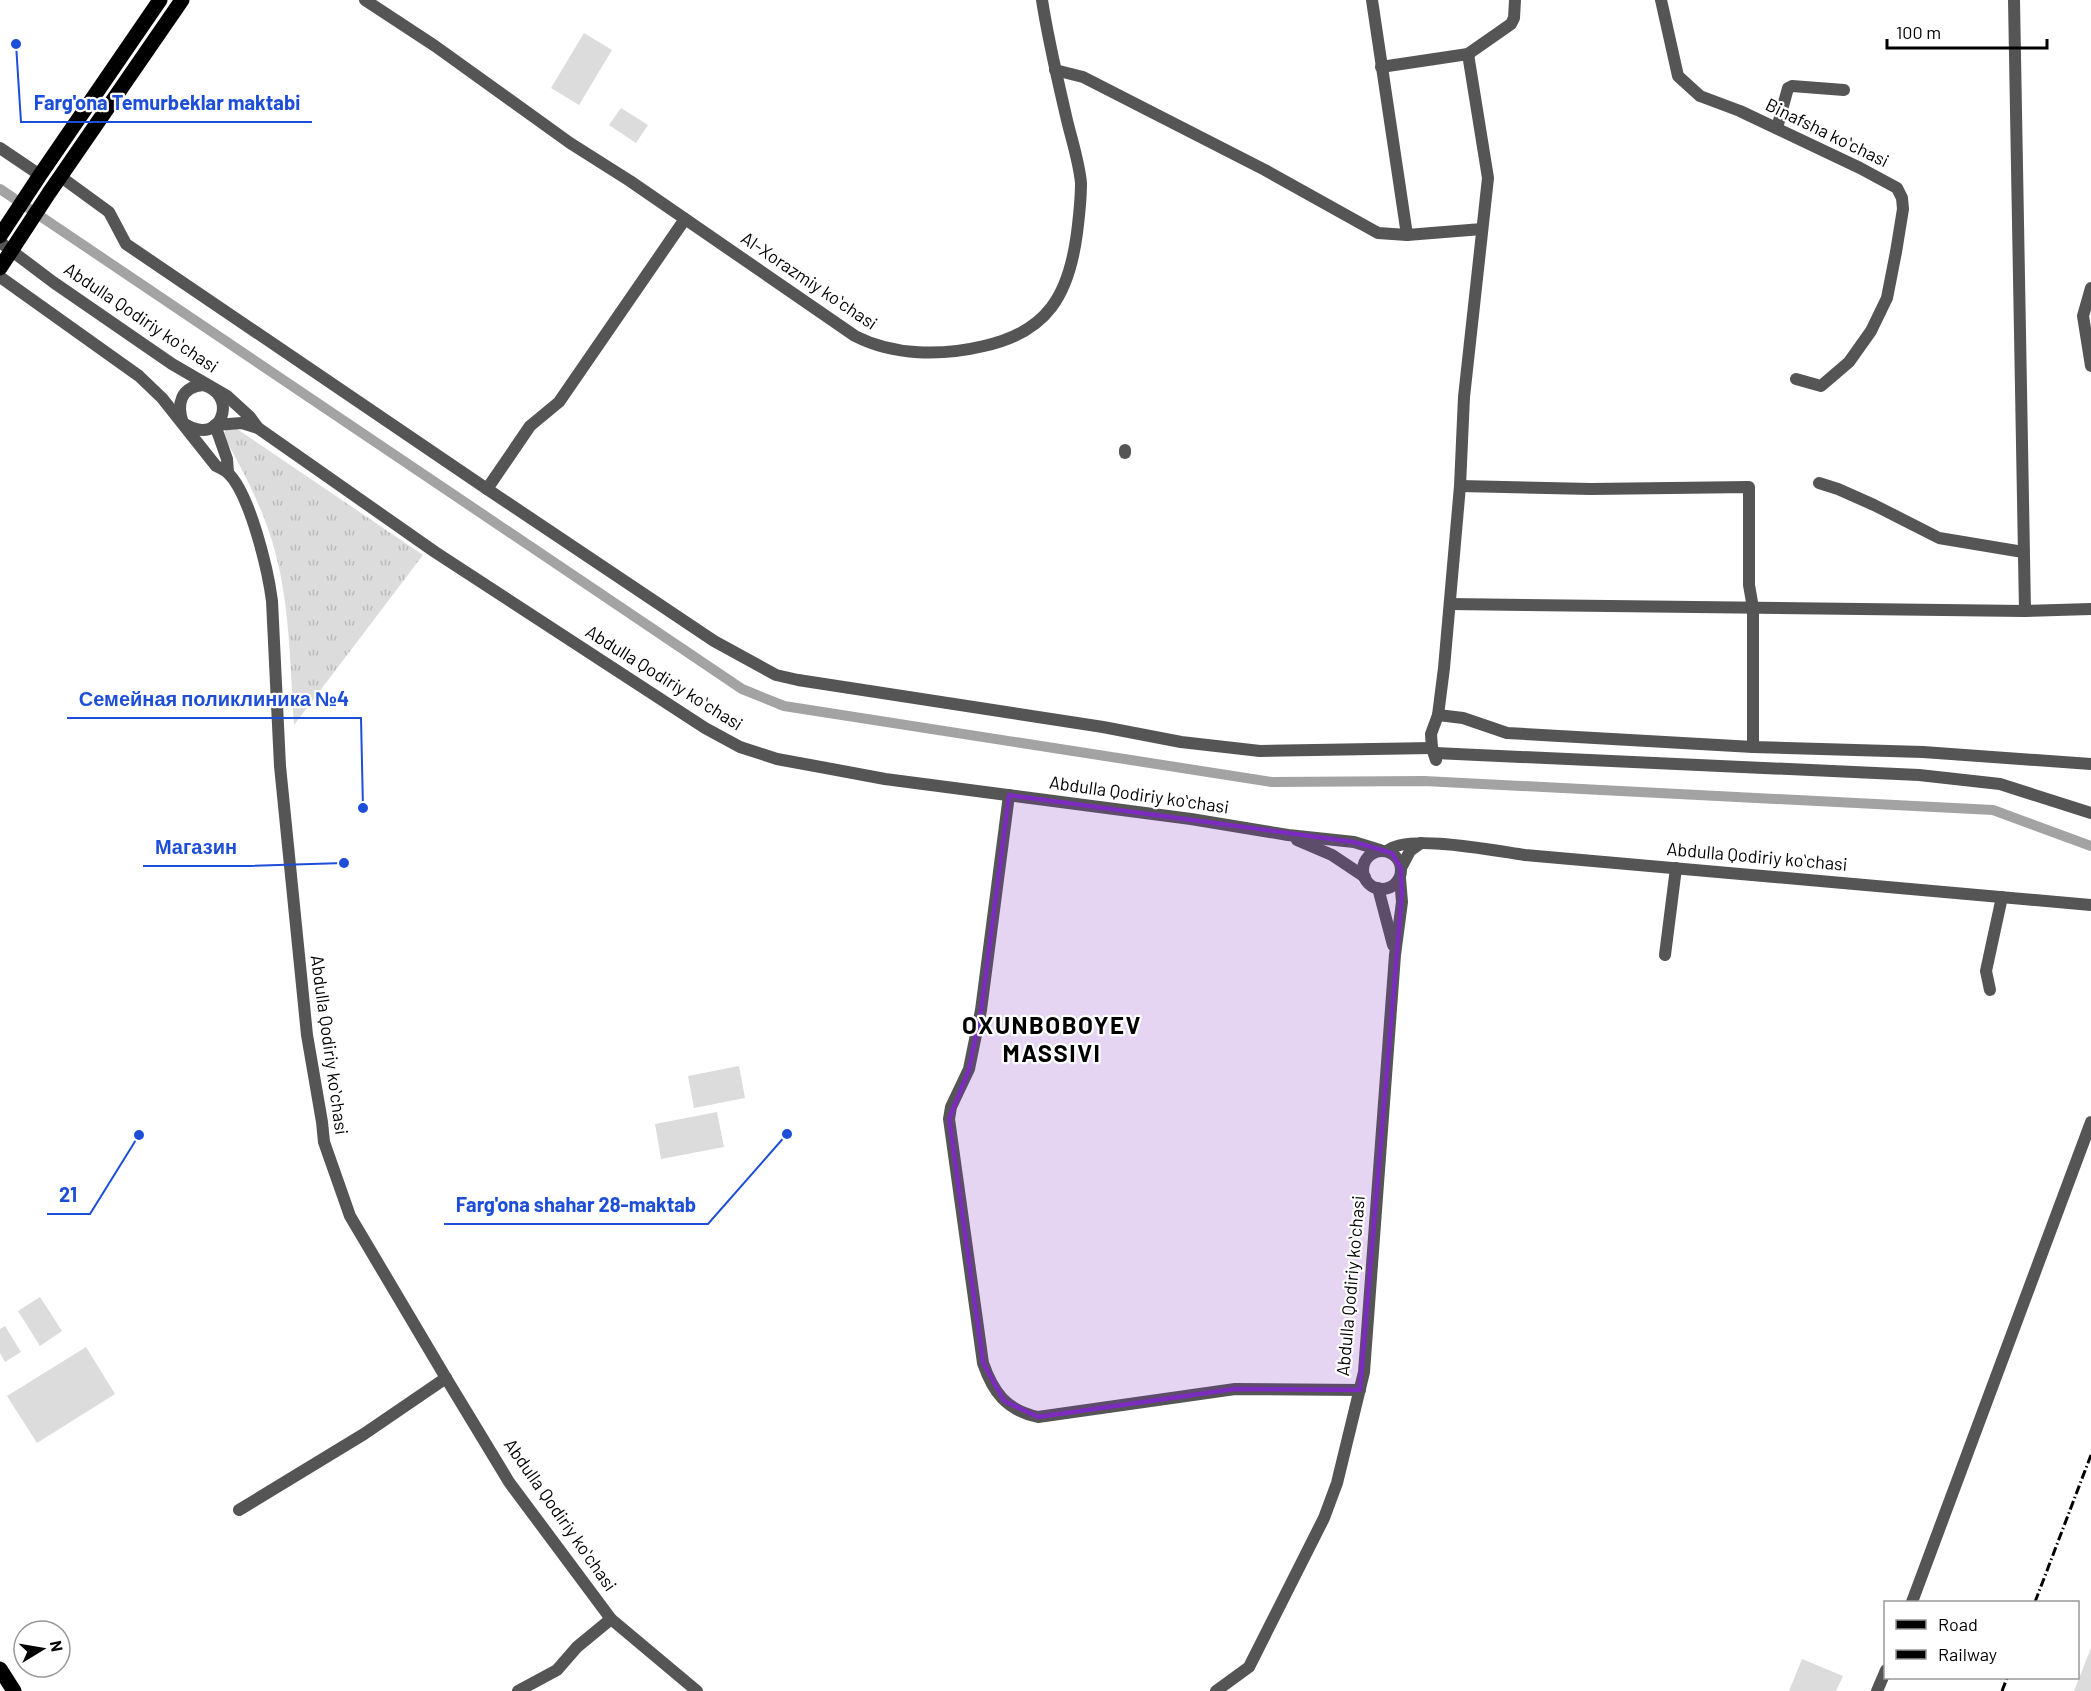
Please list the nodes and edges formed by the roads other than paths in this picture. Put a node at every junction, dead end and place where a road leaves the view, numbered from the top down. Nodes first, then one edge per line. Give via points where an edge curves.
1 (160, 0) edge
2 (182, 0) edge
3 (365, 0) edge
4 (1042, 0) edge
5 (1372, 0) edge
6 (1515, 0) edge
7 (1661, 0) edge
8 (2014, 0) edge
9 (1468, 54) junction
10 (1381, 67) junction
11 (1055, 70) junction
12 (1844, 90) dead end
13 (1778, 128) junction
14 (0, 148) edge
15 (37, 179) junction
16 (56, 184) junction
17 (685, 219) junction
18 (1482, 229) junction
19 (4, 230) edge
20 (1407, 235) junction
21 (6, 246) edge
22 (0, 268) edge
23 (0, 277) edge
24 (2091, 288) edge
25 (2091, 366) edge
26 (1796, 378) dead end
27 (210, 387) junction
28 (183, 423) junction
29 (215, 425) junction
30 (258, 428) junction
31 (228, 473) junction
32 (1819, 483) dead end
33 (1460, 486) junction
34 (487, 489) junction
35 (2023, 552) junction
36 (1450, 604) junction
37 (1753, 608) junction
38 (2091, 609) edge
39 (2025, 611) junction
40 (1438, 716) junction
41 (1753, 747) junction
42 (1434, 754) junction
43 (2091, 764) edge
44 (1009, 795) junction
45 (2091, 813) edge
46 (1288, 835) junction
47 (1421, 843) junction
48 (1384, 851) junction
49 (1676, 868) junction
50 (1400, 873) junction
51 (1365, 877) junction
52 (1378, 888) junction
53 (2002, 897) junction
54 (2091, 905) edge
55 (1395, 952) junction
56 (1665, 955) dead end
57 (1990, 990) dead end
58 (2091, 1122) edge
59 (446, 1378) junction
60 (1360, 1390) junction
61 (239, 1510) dead end
62 (1912, 1601) edge
63 (611, 1619) junction
64 (0, 1668) edge
65 (1884, 1675) edge
66 (14, 1691) edge
67 (518, 1691) edge
68 (697, 1691) edge
69 (1216, 1691) edge
70 (1877, 1691) edge

1 - 15 main road
2 - 16 main road
3 - 17 street, Al-Xorazmiy koʻchasi
4 - 11 street, Al-Xorazmiy koʻchasi
5 - 10 street
6 - 9 street via 1511,24
7 - 13 street, Binafsha koʻchasi via 1678,76 1700,96
8 - 35 street
9 - 10 street
9 - 18 street via 1488,178
10 - 20 street
11 - 17 street, Al-Xorazmiy koʻchasi via 1081,183 1070,272 1055,305 1042,318 990,345 963,351 911,351 872,344
11 - 20 street via 1083,77 1378,233
12 - 13 street via 1788,88
13 - 26 street, Binafsha koʻchasi via 1897,188 1902,198 1887,298 1871,331 1849,362 1821,386
14 - 15 street
15 - 19 main road
16 - 21 main road via 24,232
16 - 34 street via 109,212 126,244
17 - 34 street via 559,402 530,426
18 - 20 street
18 - 33 street via 1464,397
21 - 22 main road
21 - 27 street, Abdulla Qodiriy koʻchasi via 52,282
23 - 28 street, Abdulla Qodiriy koʻchasi via 139,376
24 - 25 street via 2084,316
27 - 28 street via 196,386 184,393 179,407
27 - 29 street via 223,405
27 - 30 street, Abdulla Qodiriy koʻchasi via 227,396
28 - 29 street via 202,430
28 - 31 street, Abdulla Qodiriy koʻchasi via 216,466
29 - 30 street, Abdulla Qodiriy koʻchasi via 242,423
29 - 31 street, Abdulla Qodiriy koʻchasi
30 - 44 street, Abdulla Qodiriy koʻchasi via 454,564 740,747 777,759 885,779
31 - 59 street, Abdulla Qodiriy koʻchasi via 244,497 270,581 280,766 301,987 324,1142 357,1230
32 - 35 street via 1939,538
33 - 36 street
33 - 37 street via 1749,487 1749,585
34 - 42 street via 714,641 776,675 1182,742 1260,751
35 - 39 street
36 - 37 street
36 - 40 street
37 - 39 street
37 - 41 street
38 - 39 street
40 - 41 street via 1463,718 1507,733
40 - 42 street via 1431,734
41 - 43 street via 1923,752
42 - 45 street via 1919,775 2000,784
44 - 46 street, Abdulla Qodiriy koʻchasi
44 - 60 street via 981,1010 969,1069 949,1119 983,1363 993,1385 1015,1410 1038,1417 1235,1389
46 - 48 street, Abdulla Qodiriy koʻchasi via 1354,842
46 - 51 street, Abdulla Qodiriy koʻchasi via 1332,855
47 - 48 street, Abdulla Qodiriy koʻchasi
47 - 49 street, Abdulla Qodiriy koʻchasi
47 - 50 street via 1410,851
48 - 50 street via 1397,857
48 - 51 street via 1366,860
49 - 53 street, Abdulla Qodiriy koʻchasi
49 - 56 street
50 - 52 street via 1391,887
50 - 55 street, Abdulla Qodiriy koʻchasi via 1402,894
51 - 52 street, Abdulla Qodiriy koʻchasi
52 - 55 street, Abdulla Qodiriy koʻchasi
53 - 54 street, Abdulla Qodiriy koʻchasi
53 - 57 street via 1986,971
55 - 60 street, Abdulla Qodiriy koʻchasi
58 - 62 street
59 - 61 street via 364,1434
59 - 63 street, Abdulla Qodiriy koʻchasi via 509,1482
60 - 69 street, Abdulla Qodiriy koʻchasi via 1324,1518 1249,1667
63 - 67 street via 557,1670
63 - 68 street, Abdulla Qodiriy koʻchasi
64 - 66 main road
65 - 70 street

